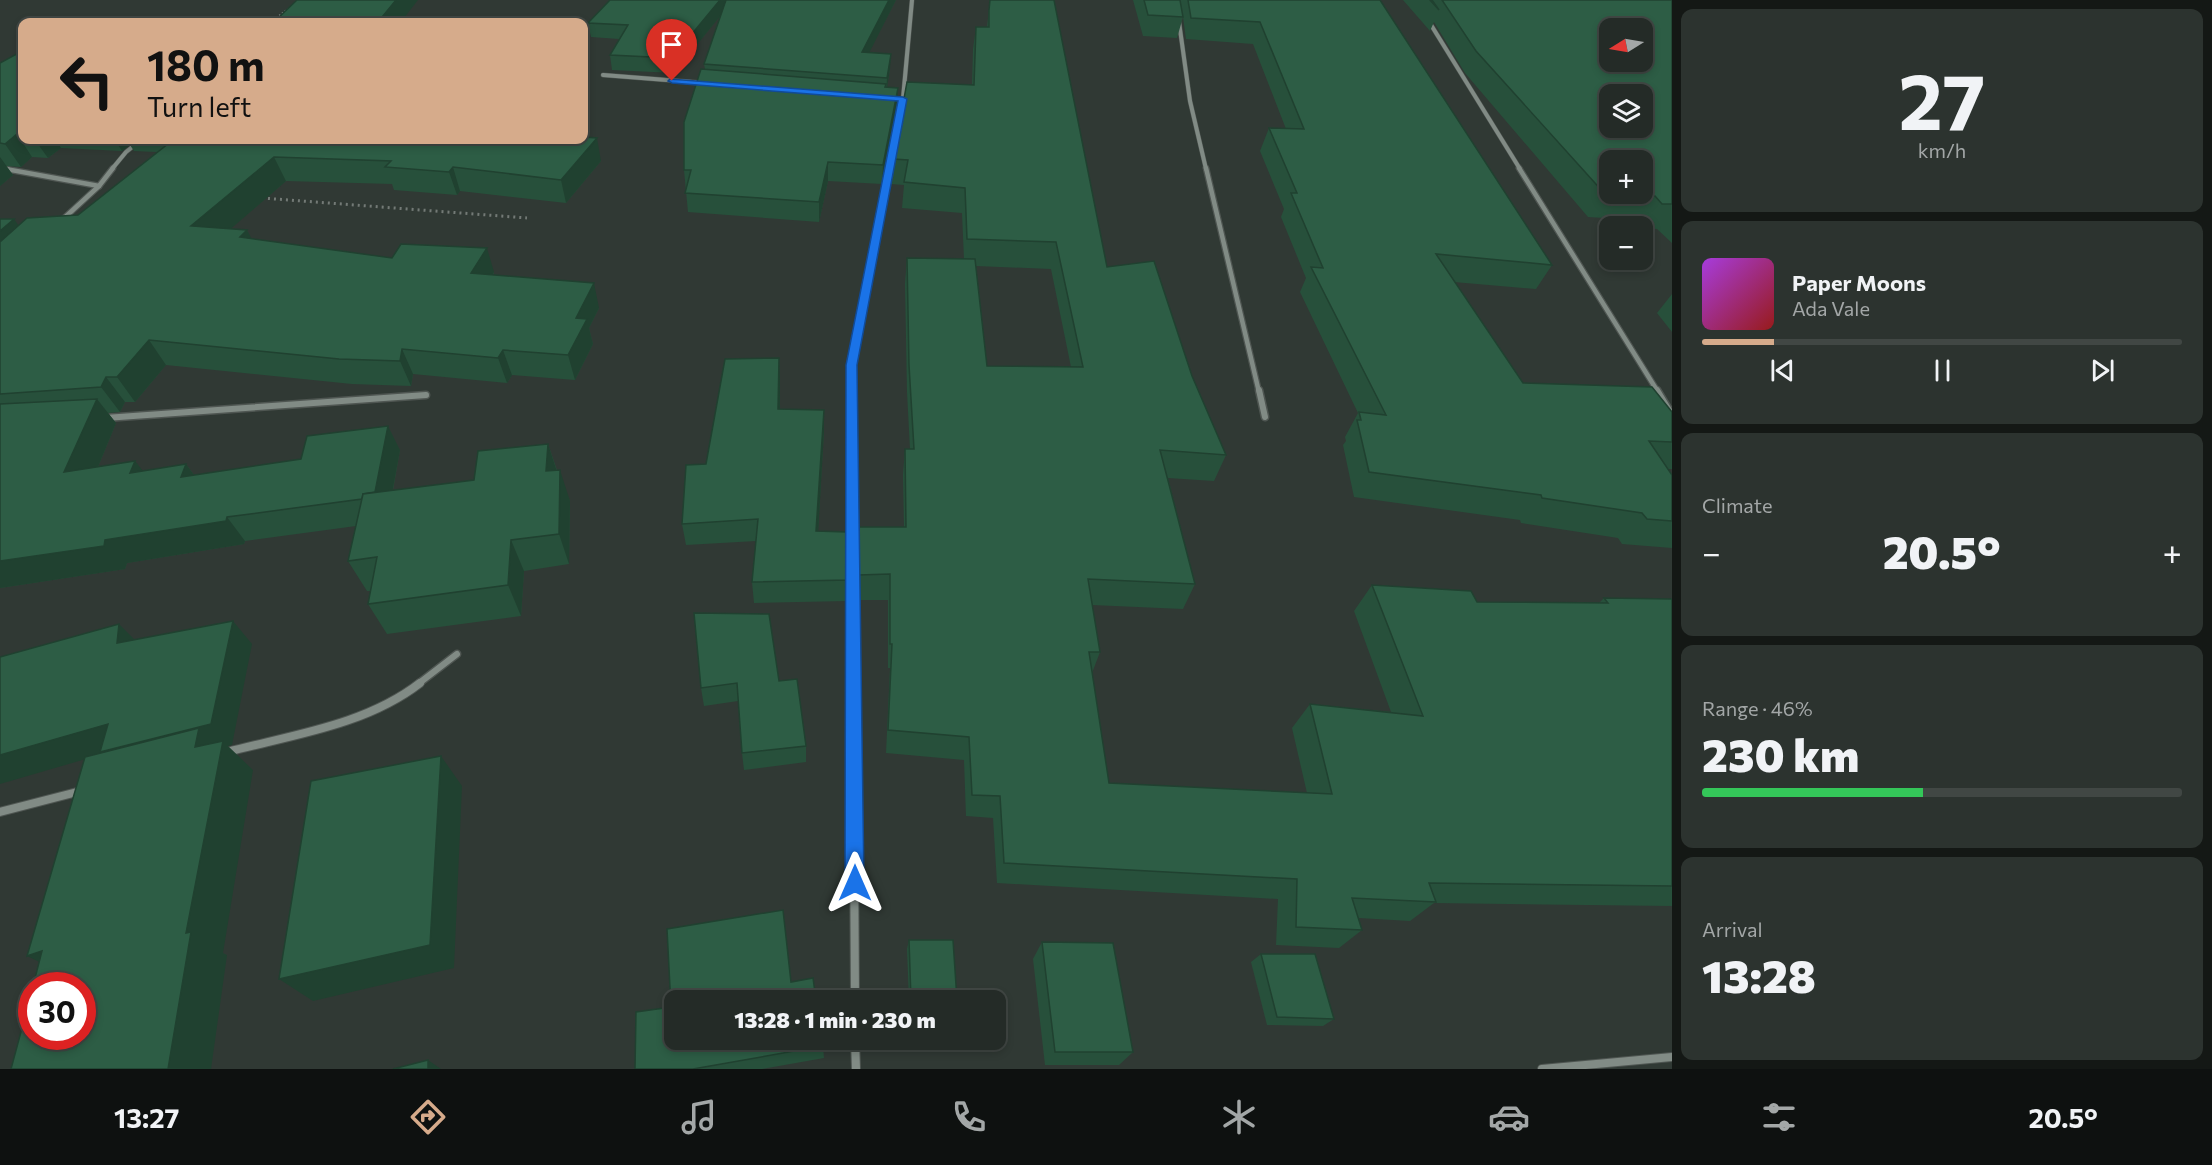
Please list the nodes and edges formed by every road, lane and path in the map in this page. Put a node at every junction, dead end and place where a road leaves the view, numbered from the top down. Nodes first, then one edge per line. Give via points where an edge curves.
1 (912, 0) edge
2 (293, 6) edge
3 (1422, 10) dead end
4 (1178, 11) edge
5 (276, 18) edge
6 (603, 75) dead end
7 (707, 84) edge
8 (891, 98) edge
9 (903, 99) junction
10 (136, 144) edge
11 (0, 168) edge
12 (99, 186) junction
13 (254, 198) edge
14 (527, 218) dead end
15 (58, 224) edge
16 (426, 395) dead end
17 (1672, 415) edge
18 (1265, 417) dead end
19 (95, 419) edge
20 (457, 654) dead end
21 (218, 755) edge
22 (92, 788) edge
23 (0, 812) edge
24 (855, 990) edge
25 (855, 1050) edge
26 (1672, 1057) edge
27 (856, 1069) edge
28 (1542, 1069) edge

1 - 9 street
2 - 5 path
3 - 17 street
4 - 18 street via 1190,100
6 - 7 street
8 - 9 street
9 - 24 street via 852,365
10 - 12 street
11 - 12 street
12 - 15 street
13 - 14 path
16 - 19 street
20 - 21 street via 403,696 345,722
22 - 23 street
25 - 27 street
26 - 28 street

